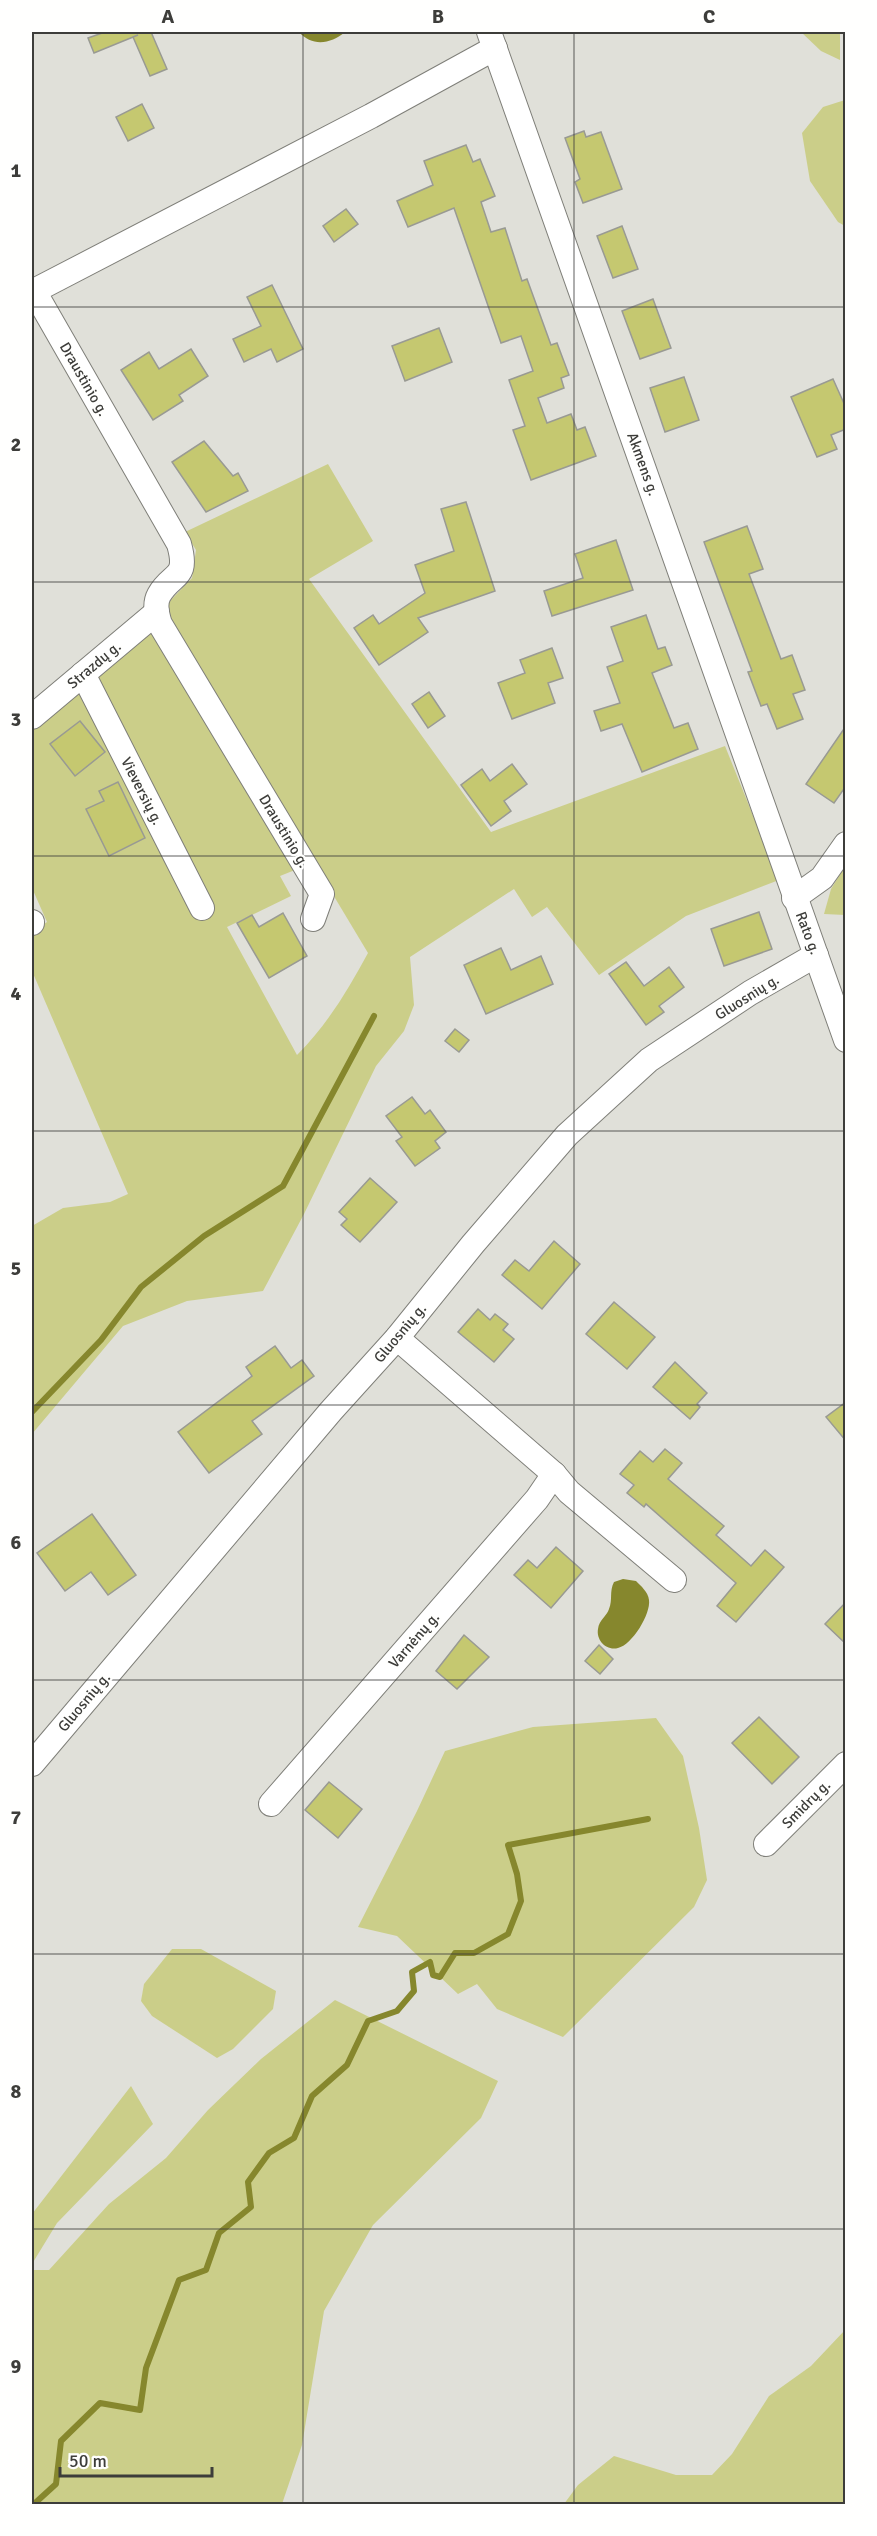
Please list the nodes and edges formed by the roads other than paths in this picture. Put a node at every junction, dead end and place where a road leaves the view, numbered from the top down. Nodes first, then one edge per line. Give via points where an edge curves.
1 (492, 40) edge
2 (157, 612) junction
3 (83, 674) junction
4 (32, 717) edge
5 (846, 844) edge
6 (794, 898) junction
7 (202, 908) dead end
8 (313, 919) dead end
9 (816, 955) junction
10 (846, 1040) edge
11 (397, 1338) junction
12 (554, 1474) junction
13 (674, 1580) dead end
14 (32, 1764) edge
15 (846, 1764) edge
16 (271, 1804) dead end
17 (766, 1844) dead end

1 - 2 street, Draustinio g. via 360,122 34,291 179,544 183,559 178,576 159,595
1 - 6 street, Akmens g.
2 - 3 street, Strazdų g.
2 - 8 street, Draustinio g. via 160,624 322,894
3 - 4 street, Strazdų g.
3 - 7 street, Vieversių g.
5 - 6 street, Rato g. via 822,878
6 - 9 street, Rato g.
9 - 10 street, Rato g.
9 - 11 street, Gluosnių g. via 649,1060 567,1135
11 - 12 street
11 - 14 street, Gluosnių g.
12 - 13 street via 569,1492
12 - 16 street, Varnėnų g. via 537,1499
15 - 17 street, Smidrų g.

